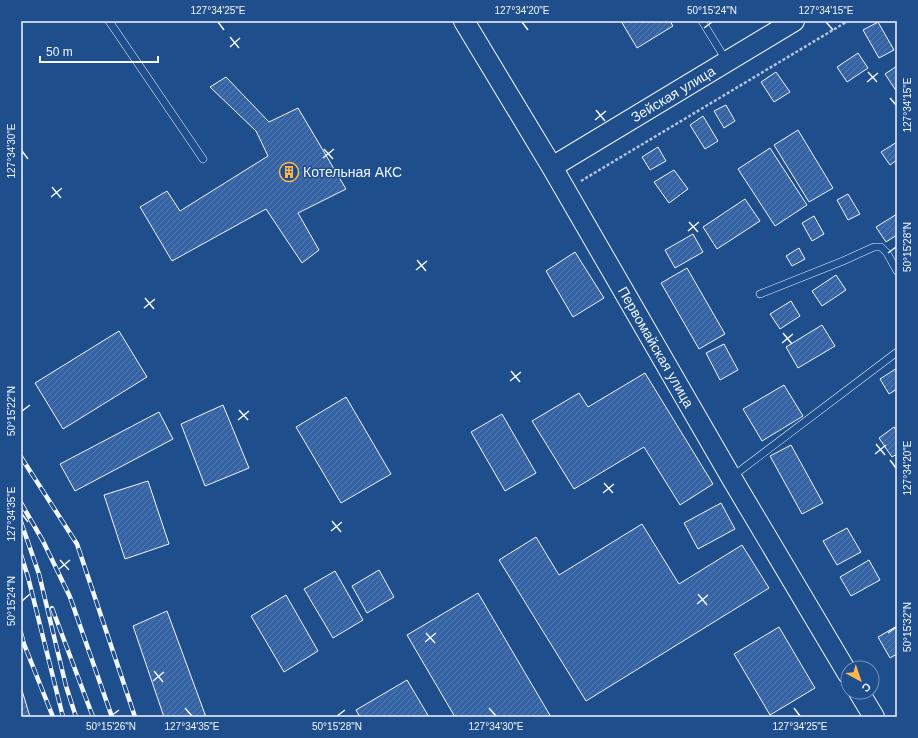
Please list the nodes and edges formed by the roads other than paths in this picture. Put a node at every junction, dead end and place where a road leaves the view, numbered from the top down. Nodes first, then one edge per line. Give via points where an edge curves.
1 (109, 21) edge
2 (464, 21) edge
3 (702, 21) edge
4 (794, 21) edge
5 (727, 61) junction
6 (203, 159) dead end
7 (552, 167) junction
8 (897, 271) edge
9 (760, 294) dead end
10 (897, 352) edge
11 (731, 477) junction
12 (840, 661) edge
13 (864, 700) edge
14 (874, 717) edge

1 - 6 lane
2 - 7 street, Первомайская улица
3 - 5 lane
4 - 5 street, Зейская улица
5 - 7 street, Зейская улица
7 - 11 street, Первомайская улица
8 - 9 lane via 887,253 881,247 874,247
10 - 11 lane
11 - 12 street, Первомайская улица
13 - 14 street

